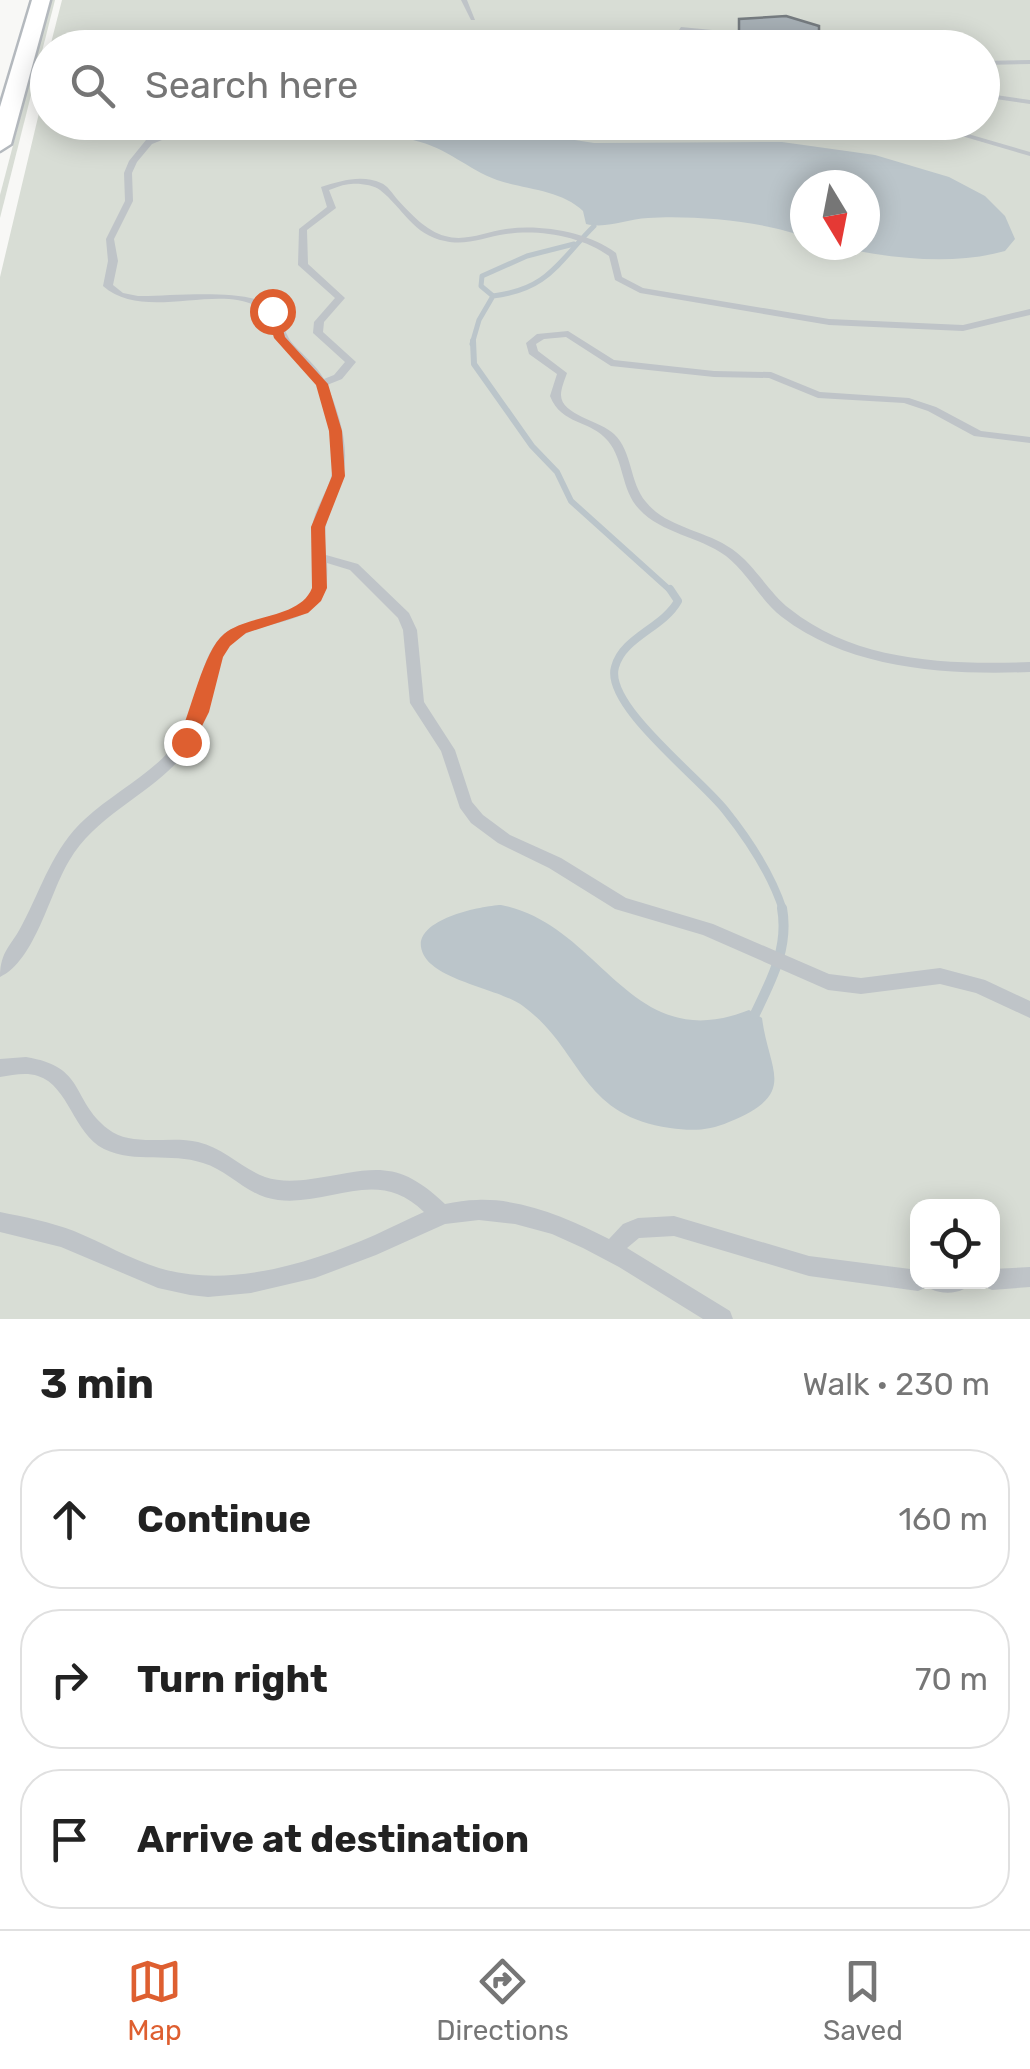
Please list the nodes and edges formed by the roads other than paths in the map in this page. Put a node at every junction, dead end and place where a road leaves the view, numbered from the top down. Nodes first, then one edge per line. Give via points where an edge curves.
1 (41, 0) edge
2 (464, 0) edge
3 (473, 19) dead end
4 (681, 29) dead end
5 (32, 30) edge
6 (691, 30) edge
7 (30, 39) edge
8 (1030, 62) edge
9 (1000, 63) edge
10 (1000, 98) edge
11 (1030, 102) edge
12 (154, 140) edge
13 (981, 140) edge
14 (0, 144) edge
15 (1030, 154) edge
16 (1030, 312) edge
17 (322, 384) junction
18 (1030, 440) edge
19 (320, 557) junction
20 (1030, 667) edge
21 (0, 969) edge
22 (1030, 1010) edge
23 (0, 1068) edge
24 (442, 1215) junction
25 (0, 1222) edge
26 (612, 1252) junction
27 (1030, 1277) edge
28 (1000, 1279) edge
29 (910, 1280) edge
30 (722, 1319) edge

1 - 5 street
2 - 3 lane
4 - 6 lane
7 - 14 street
8 - 9 lane
10 - 11 lane
12 - 17 lane via 128,173 129,201 110,239 110,290 129,297 216,296 262,304 272,311 280,338
13 - 15 lane
16 - 17 lane via 950,329 841,324 745,310 627,285 614,272 610,250 570,238 518,230 450,240 429,231 377,184 349,181 327,186 323,191 332,208 304,226 301,260 340,296 318,331 351,362
17 - 19 lane via 340,462 318,527
18 - 20 lane via 985,437 905,400 818,395 771,374 611,363 568,334 531,343 533,352 562,373 556,396 561,410 614,440 645,508 729,552 798,622 840,642 917,662
19 - 21 lane via 320,588 310,604 240,629 224,642 186,742 72,843 33,924
19 - 22 lane via 362,572 404,616 417,703 448,750 465,804 484,825 622,904 706,929 828,982 854,986 940,976
23 - 24 lane via 27,1065 58,1078 98,1133 122,1146 202,1152 274,1190 347,1179 392,1181 419,1193
24 - 25 lane via 295,1273 209,1286 159,1280 58,1235
24 - 26 lane via 476,1210 531,1219
26 - 29 lane via 630,1230 654,1224 809,1266
26 - 30 lane
27 - 28 lane

